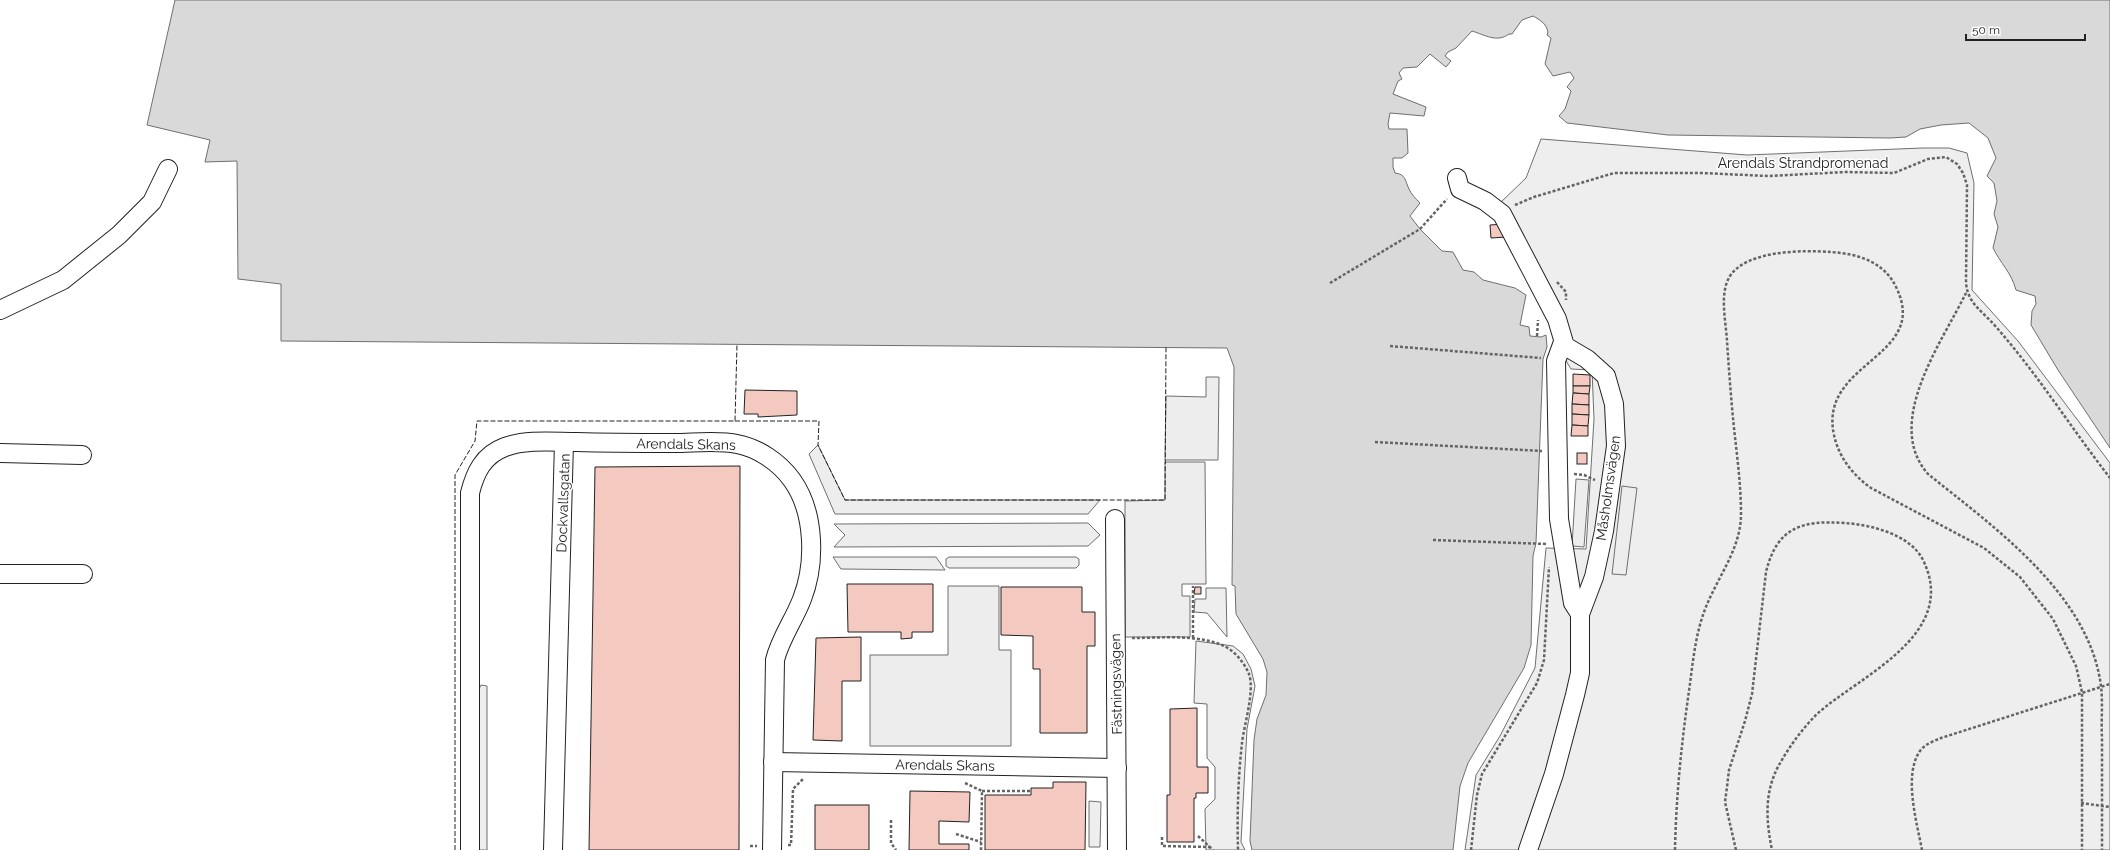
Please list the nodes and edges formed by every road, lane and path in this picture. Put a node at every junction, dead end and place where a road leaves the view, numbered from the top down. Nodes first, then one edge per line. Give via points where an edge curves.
1 (168, 169) dead end
2 (1458, 183) joint
3 (1502, 214) junction
4 (1330, 284) dead end
5 (1966, 292) junction
6 (0, 310) edge
7 (1563, 342) junction
8 (1390, 346) dead end
9 (1543, 359) dead end
10 (564, 442) junction
11 (1375, 442) dead end
12 (1539, 450) dead end
13 (0, 453) edge
14 (82, 455) dead end
15 (1558, 473) junction
16 (2110, 478) edge
17 (1610, 488) junction
18 (1115, 519) dead end
19 (1433, 540) dead end
20 (1536, 543) dead end
21 (1549, 544) dead end
22 (1549, 551) dead end
23 (1549, 566) dead end
24 (0, 574) edge
25 (83, 574) dead end
26 (1193, 586) dead end
27 (1580, 614) junction
28 (1193, 638) junction
29 (1116, 640) junction
30 (2110, 684) edge
31 (2101, 686) junction
32 (2082, 692) junction
33 (773, 762) junction
34 (1117, 768) junction
35 (806, 778) dead end
36 (959, 780) dead end
37 (982, 791) junction
38 (1030, 791) dead end
39 (2081, 803) junction
40 (2102, 807) junction
41 (2110, 807) edge
42 (891, 820) dead end
43 (956, 834) dead end
44 (1198, 836) dead end
45 (1162, 838) dead end
46 (981, 842) junction
47 (750, 846) dead end
48 (772, 848) edge
49 (1211, 848) edge
50 (470, 850) edge
51 (553, 850) edge
52 (896, 850) edge
53 (981, 850) edge
54 (1117, 850) edge
55 (1238, 850) edge
56 (1471, 850) edge
57 (1528, 850) edge
58 (1675, 850) edge
59 (1736, 850) edge
60 (1772, 850) edge
61 (1922, 850) edge
62 (2082, 850) edge
63 (2102, 850) edge

1 - 6 street via 152,202 119,235 63,280
2 - 3 street
2 - 4 path via 1420,229
3 - 5 path, Arendals Strandpromenad via 1512,206 1534,196 1614,173 1768,176 1846,172 1894,174 1928,159 1946,158 1957,164 1966,185
3 - 7 street via 1558,319
5 - 16 path via 1976,308 2007,339
5 - 31 path via 1919,389 1912,417 1913,448 1921,466 1928,474 2003,535 2063,599 2079,624 2093,654
7 - 15 street via 1556,361
7 - 17 street, Måsholmsvägen via 1598,367 1606,376 1612,390 1616,432
8 - 9 path
10 - 33 street, Arendals Skans via 736,444 769,458 792,480 809,520 809,566 802,598 775,660
10 - 50 street, Dockvallsgatan via 525,443 504,448 484,461 474,476 470,493
10 - 51 street, Dockvallsgatan
11 - 12 path
13 - 14 street
15 - 17 path via 1584,475
15 - 27 street via 1562,546 1573,603
17 - 27 street, Måsholmsvägen via 1594,577
18 - 29 street, Fästningsvägen
19 - 20 path
21 - 22 path
23 - 56 path via 1544,660 1536,683 1482,774
24 - 25 street
26 - 28 path
27 - 57 street, Måsholmsvägen via 1580,673 1554,774
28 - 29 path
28 - 55 path via 1222,645 1233,652 1249,674 1237,822
29 - 34 street, Fästningsvägen
30 - 31 path
31 - 32 path
31 - 40 path
32 - 39 path
32 - 58 path via 2076,666 2053,619 2020,577 1984,548 1871,488 1850,470 1839,451 1834,439 1831,417 1836,398 1854,375 1889,345 1900,325 1902,315 1899,292 1888,274 1858,255 1842,252 1798,250 1749,262 1733,272 1725,293 1730,396 1741,496 1741,525 1734,550 1709,599 1696,643 1680,753
32 - 61 path via 1941,738 1921,750 1912,775 1914,808
33 - 34 street, Arendals Skans
33 - 48 street, Arendals Skans
34 - 54 street, Fästningsvägen
35 - 48 path via 794,789 791,845
36 - 37 path
37 - 38 path
37 - 46 path
39 - 40 path
39 - 62 path
40 - 41 path
40 - 63 path
42 - 52 path via 891,843
43 - 46 path
44 - 49 path
45 - 49 path via 1162,846
46 - 53 path
47 - 48 path
59 - 60 path via 1725,802 1728,770 1752,694 1766,572 1772,553 1784,536 1794,528 1807,523 1861,524 1891,533 1910,544 1926,566 1930,592 1926,613 1908,642 1881,667 1818,714 1791,746 1779,765 1768,793 1767,821

